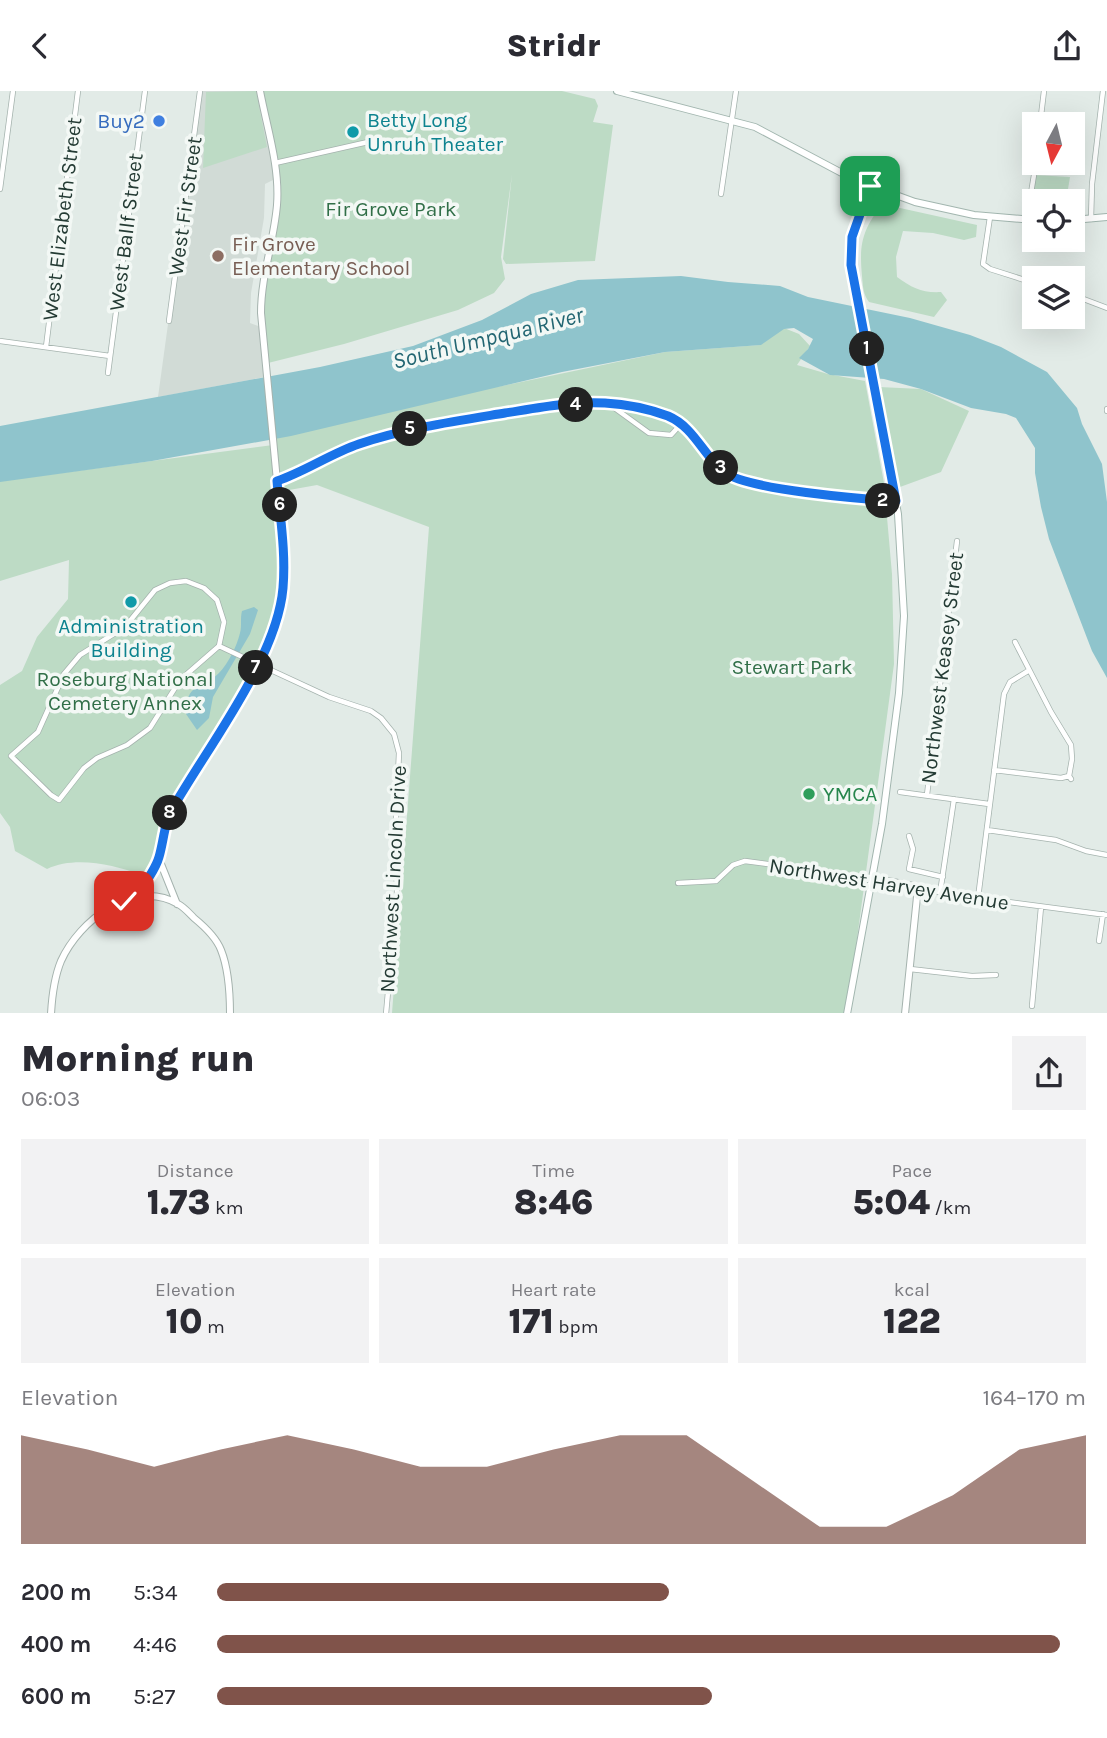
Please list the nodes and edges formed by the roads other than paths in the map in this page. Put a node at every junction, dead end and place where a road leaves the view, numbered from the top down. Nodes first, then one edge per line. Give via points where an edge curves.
1 (13, 91) edge
2 (78, 91) edge
3 (145, 91) edge
4 (200, 91) edge
5 (260, 91) edge
6 (617, 91) edge
7 (736, 91) edge
8 (1044, 91) edge
9 (1104, 91) edge
10 (1041, 112) edge
11 (731, 120) junction
12 (377, 140) dead end
13 (275, 163) junction
14 (870, 186) junction
15 (0, 188) edge
16 (721, 194) dead end
17 (990, 216) junction
18 (1107, 217) edge
19 (1022, 219) edge
20 (1091, 219) junction
21 (1085, 220) edge
22 (1022, 279) edge
23 (1085, 300) edge
24 (1107, 308) edge
25 (169, 321) dead end
26 (0, 341) edge
27 (46, 347) junction
28 (110, 356) junction
29 (108, 373) dead end
30 (607, 403) junction
31 (681, 424) junction
32 (277, 481) junction
33 (896, 501) junction
34 (957, 541) dead end
35 (1015, 642) dead end
36 (219, 646) junction
37 (257, 664) junction
38 (1028, 671) junction
39 (994, 769) junction
40 (900, 792) dead end
41 (927, 795) junction
42 (954, 799) junction
43 (990, 804) junction
44 (987, 830) junction
45 (909, 836) dead end
46 (1107, 855) edge
47 (159, 859) junction
48 (943, 877) junction
49 (873, 878) junction
50 (678, 883) dead end
51 (918, 887) junction
52 (940, 893) junction
53 (134, 898) junction
54 (978, 898) junction
55 (177, 904) junction
56 (1041, 907) junction
57 (1105, 914) edge
58 (1099, 941) dead end
59 (910, 969) junction
60 (996, 975) dead end
61 (1032, 1006) dead end
62 (51, 1013) edge
63 (230, 1013) edge
64 (386, 1013) edge
65 (848, 1013) edge
66 (905, 1013) edge

1 - 15 street
2 - 27 street, West Elizabeth Street
3 - 28 street, West Ballf Street
4 - 25 street, West Fir Street
5 - 13 street
6 - 11 street
7 - 11 street
8 - 10 street
9 - 20 street via 1091,184
11 - 14 street via 768,132
11 - 16 street
12 - 13 street
13 - 32 street via 277,206 261,288
14 - 17 street via 926,205
14 - 33 street via 852,237 851,265
17 - 19 street
17 - 22 street via 983,264
18 - 20 street
20 - 21 street
23 - 24 street
26 - 27 street
27 - 28 street
28 - 29 street, West Ballf Street
30 - 31 street via 665,415
30 - 31 street via 649,433 671,435
30 - 32 street via 532,409 409,429 359,444
31 - 33 street via 725,473 735,478 853,499
32 - 37 street via 283,588 279,613
33 - 49 street via 904,587 902,653
34 - 41 street, Northwest Keasey Street
35 - 38 street
36 - 36 street via 180,680 150,728 84,768 59,800 10,756 38,732 69,667 89,648 125,627 162,586 186,581 212,594 224,622
36 - 37 street, Northwest Lincoln Drive
37 - 47 street via 174,805
37 - 64 street, Northwest Lincoln Drive via 371,711 397,740 397,893
38 - 39 street via 1010,682 1004,694
38 - 39 street via 1071,745 1070,778
39 - 43 street
40 - 41 street
41 - 42 street
42 - 43 street
42 - 48 street
43 - 44 street
44 - 46 street via 1056,840
44 - 54 street
45 - 48 street via 913,849 909,872
47 - 53 street
47 - 55 street
48 - 52 street
49 - 50 street, Northwest Harvey Avenue via 744,861 716,881
49 - 51 street, Northwest Harvey Avenue
49 - 65 street
51 - 52 street, Northwest Harvey Avenue
51 - 59 street
52 - 54 street, Northwest Harvey Avenue
53 - 55 street via 158,897
53 - 62 street via 111,907 75,938 57,972
54 - 56 street, Northwest Harvey Avenue
55 - 63 street via 216,939 227,976
56 - 57 street, Northwest Harvey Avenue
56 - 61 street
57 - 58 street
59 - 60 street
59 - 66 street

